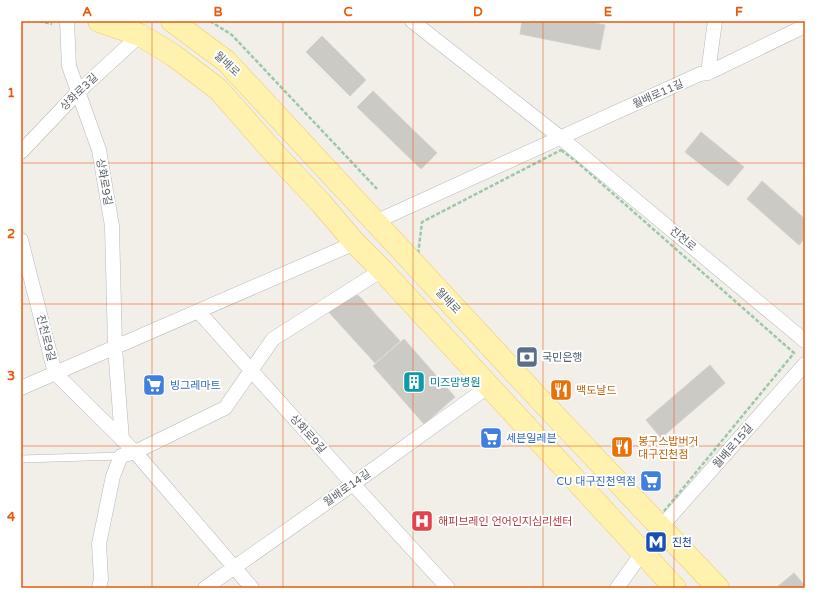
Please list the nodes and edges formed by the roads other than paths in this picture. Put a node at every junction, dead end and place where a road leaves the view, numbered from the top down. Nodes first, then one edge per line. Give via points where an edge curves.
1 (67, 21) edge
2 (99, 21) edge
3 (172, 21) edge
4 (412, 21) edge
5 (715, 21) edge
6 (805, 26) edge
7 (140, 35) junction
8 (708, 73) junction
9 (78, 92) junction
10 (561, 138) junction
11 (21, 152) edge
12 (375, 222) junction
13 (21, 240) edge
14 (355, 243) junction
15 (382, 270) junction
16 (199, 312) junction
17 (805, 341) edge
18 (115, 348) junction
19 (805, 364) edge
20 (251, 370) junction
21 (55, 373) junction
22 (489, 386) junction
23 (21, 388) edge
24 (122, 440) junction
25 (135, 452) junction
26 (121, 456) junction
27 (21, 459) edge
28 (353, 484) junction
29 (660, 528) junction
30 (642, 553) junction
31 (234, 567) junction
32 (100, 588) edge
33 (205, 588) edge
34 (252, 588) edge
35 (448, 588) edge
36 (617, 588) edge
37 (675, 588) edge
38 (718, 588) edge

1 - 9 street, 상화로9길 via 69,66
2 - 7 main road
3 - 12 main road, 월배로 via 226,61
4 - 10 street
5 - 8 street
6 - 8 street, 월배로11길
7 - 9 street, 상화로3길
7 - 14 main road via 173,54 218,89
8 - 10 street, 월배로11길 via 700,74
9 - 11 street, 상화로3길
9 - 18 street, 상화로9길 via 99,150 112,226
10 - 12 street, 월배로11길
10 - 17 street, 진천로
12 - 29 main road, 월배로
13 - 21 street, 진천로9길
14 - 15 main road
14 - 16 street
15 - 20 street via 272,338
15 - 22 main road
16 - 18 street
16 - 20 street, 상화로9길
18 - 21 street
18 - 24 street, 상화로9길
19 - 29 street, 월배로15길
20 - 25 street via 225,408
20 - 28 street, 상화로9길
21 - 23 street
21 - 24 street, 진천로9길
22 - 28 street, 월배로14길
22 - 30 main road
24 - 25 street, 진천로9길
25 - 26 street
25 - 31 street, 진천로9길
26 - 27 lane
26 - 32 street via 113,476 99,544
28 - 31 street, 월배로14길
28 - 35 street, 상화로9길
29 - 30 street, 월배로15길
29 - 38 main road, 월배로
30 - 36 street, 월배로15길
30 - 37 main road
31 - 33 street, 월배로14길
31 - 34 street, 진천로9길

